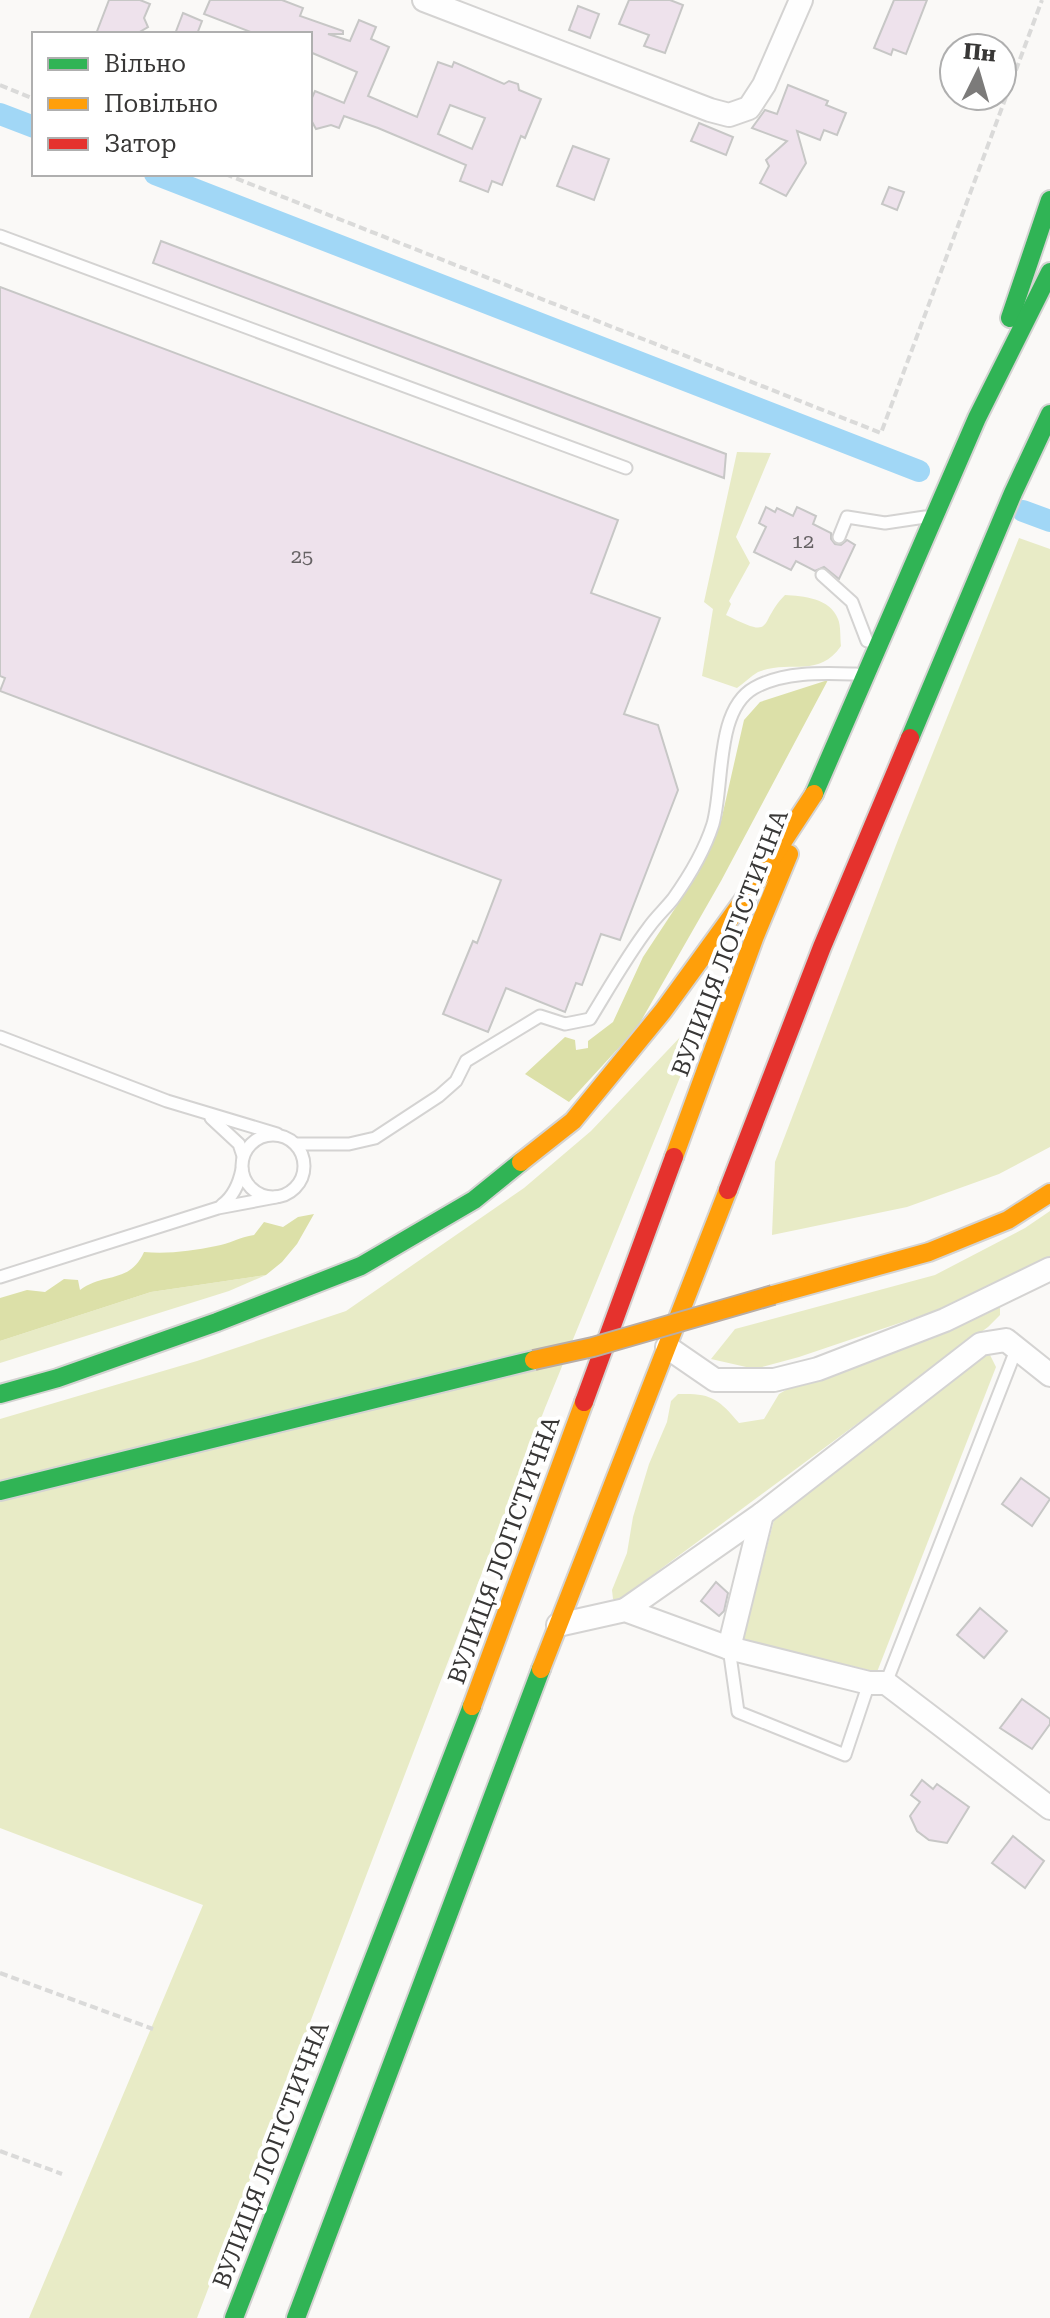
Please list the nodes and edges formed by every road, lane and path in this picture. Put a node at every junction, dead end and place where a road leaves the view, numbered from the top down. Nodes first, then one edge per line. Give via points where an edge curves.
1 (424, 0) edge
2 (801, 0) edge
3 (1042, 0) edge
4 (0, 85) edge
5 (32, 98) edge
6 (230, 176) edge
7 (1050, 200) edge
8 (0, 236) edge
9 (1050, 272) edge
10 (1050, 414) edge
11 (977, 418) junction
12 (626, 468) dead end
13 (933, 519) junction
14 (839, 537) dead end
15 (822, 575) dead end
16 (873, 655) junction
17 (865, 674) junction
18 (813, 797) junction
19 (0, 1037) edge
20 (208, 1115) junction
21 (277, 1134) junction
22 (296, 1144) junction
23 (243, 1161) junction
24 (1050, 1193) edge
25 (276, 1197) junction
26 (218, 1208) junction
27 (1050, 1269) edge
28 (0, 1277) edge
29 (667, 1347) junction
30 (1016, 1350) junction
31 (1050, 1375) edge
32 (0, 1394) edge
33 (0, 1491) edge
34 (762, 1514) junction
35 (625, 1610) junction
36 (558, 1625) junction
37 (729, 1648) junction
38 (878, 1683) junction
39 (1050, 1808) edge
40 (0, 1973) edge
41 (153, 2029) dead end
42 (0, 2151) edge
43 (62, 2174) dead end
44 (234, 2318) edge
45 (296, 2318) edge

1 - 2 street via 729,115 749,108 764,85
3 - 6 path via 881,433
4 - 5 path
7 - 11 main road
8 - 12 lane
9 - 11 main road
10 - 29 main road via 1036,459 1013,493 822,947
11 - 13 main road
13 - 14 lane via 885,523 847,517
13 - 16 main road
15 - 16 lane via 852,602
16 - 17 main road
17 - 18 main road
17 - 22 lane via 786,678 754,688 735,706 727,727 713,824 674,897 649,926 590,1019 565,1024 540,1016 466,1061 448,1088 375,1138 349,1144
18 - 32 main road via 663,1011 573,1121 474,1200 361,1266 217,1322
18 - 44 main road, ВУЛИЦЯ ЛОГІСТИЧНА via 755,936 492,1654
19 - 20 lane
20 - 21 lane
20 - 23 lane via 239,1144
21 - 22 lane
21 - 23 lane via 248,1146
22 - 25 lane via 304,1172 294,1189
23 - 25 lane via 249,1186
23 - 26 lane via 240,1182
24 - 33 main road, bridge via 1008,1220 929,1252 593,1347
25 - 26 lane
26 - 28 lane
27 - 29 street via 945,1320 818,1369 774,1380 715,1380
29 - 36 main road
30 - 31 street
30 - 34 street via 1006,1340 981,1344
30 - 38 lane
34 - 35 street
34 - 37 street
35 - 36 street
35 - 37 street
36 - 45 main road
37 - 38 street
37 - 38 lane via 738,1712 845,1755
38 - 39 street
40 - 41 path
42 - 43 path

